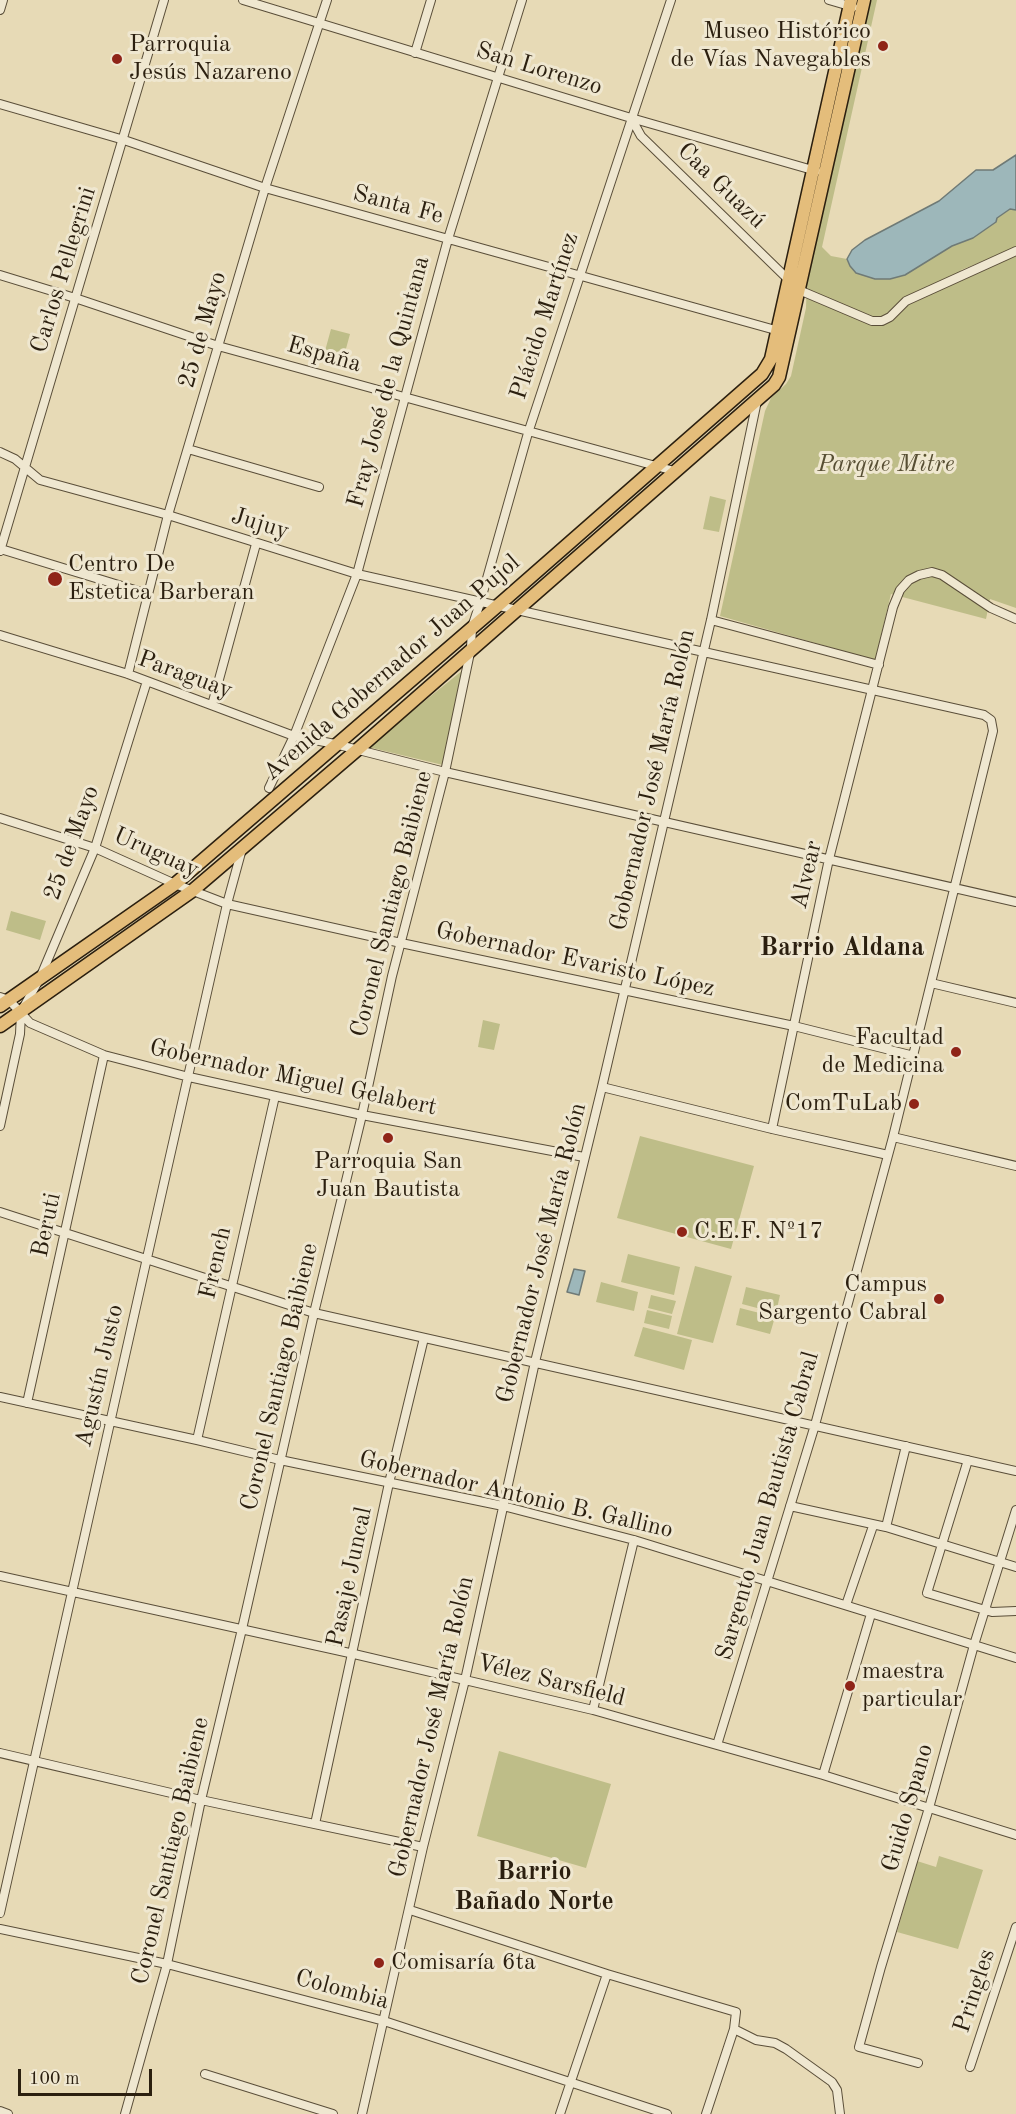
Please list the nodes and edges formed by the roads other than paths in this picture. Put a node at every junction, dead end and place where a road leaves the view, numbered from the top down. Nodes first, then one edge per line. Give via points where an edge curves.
1 (3, 0) edge
2 (164, 0) edge
3 (243, 0) edge
4 (327, 0) edge
5 (431, 0) edge
6 (522, 0) edge
7 (671, 0) edge
8 (829, 0) edge
9 (857, 4) edge
10 (0, 10) edge
11 (319, 23) junction
12 (415, 52) junction
13 (498, 77) junction
14 (0, 104) edge
15 (631, 118) junction
16 (124, 140) junction
17 (819, 171) junction
18 (265, 188) junction
19 (448, 239) junction
20 (1016, 250) edge
21 (0, 275) edge
22 (579, 276) junction
23 (789, 279) junction
24 (799, 290) junction
25 (75, 298) junction
26 (783, 331) junction
27 (218, 346) junction
28 (404, 398) junction
29 (757, 401) junction
30 (528, 433) junction
31 (188, 449) junction
32 (0, 452) edge
33 (26, 466) junction
34 (655, 466) junction
35 (674, 471) junction
36 (319, 487) dead end
37 (168, 515) junction
38 (256, 544) junction
39 (0, 550) edge
40 (357, 574) junction
41 (148, 594) junction
42 (480, 603) junction
43 (498, 606) junction
44 (518, 609) junction
45 (711, 620) junction
46 (1016, 620) edge
47 (472, 627) junction
48 (0, 635) edge
49 (471, 648) junction
50 (703, 652) junction
51 (879, 665) junction
52 (128, 674) junction
53 (147, 681) junction
54 (873, 690) junction
55 (212, 705) junction
56 (991, 720) joint
57 (294, 736) junction
58 (335, 744) junction
59 (353, 749) junction
60 (445, 772) junction
61 (269, 788) dead end
62 (0, 818) edge
63 (663, 822) junction
64 (95, 848) junction
65 (242, 849) junction
66 (829, 859) junction
67 (175, 884) junction
68 (954, 888) junction
69 (192, 891) junction
70 (1016, 902) edge
71 (227, 904) junction
72 (401, 943) junction
73 (40, 978) junction
74 (931, 983) junction
75 (624, 990) junction
76 (3, 1001) edge
77 (1016, 1003) edge
78 (21, 1012) junction
79 (0, 1026) edge
80 (794, 1026) junction
81 (104, 1055) junction
82 (914, 1056) junction
83 (189, 1077) junction
84 (602, 1087) junction
85 (275, 1096) junction
86 (362, 1115) junction
87 (0, 1126) edge
88 (772, 1130) junction
89 (892, 1137) junction
90 (888, 1155) junction
91 (584, 1157) junction
92 (1016, 1166) edge
93 (0, 1212) edge
94 (66, 1232) junction
95 (147, 1258) junction
96 (231, 1286) junction
97 (314, 1313) junction
98 (424, 1338) junction
99 (535, 1362) junction
100 (0, 1397) edge
101 (27, 1403) junction
102 (110, 1421) junction
103 (814, 1425) junction
104 (197, 1440) junction
105 (906, 1446) junction
106 (280, 1460) junction
107 (968, 1460) junction
108 (1016, 1471) edge
109 (389, 1483) junction
110 (503, 1506) junction
111 (790, 1506) junction
112 (1016, 1510) edge
113 (873, 1526) junction
114 (886, 1527) junction
115 (634, 1540) junction
116 (942, 1545) junction
117 (1000, 1562) junction
118 (1016, 1567) edge
119 (0, 1576) edge
120 (768, 1580) junction
121 (72, 1593) junction
122 (846, 1605) junction
123 (985, 1610) junction
124 (1016, 1611) edge
125 (871, 1614) junction
126 (242, 1629) junction
127 (974, 1645) junction
128 (354, 1654) junction
129 (1016, 1658) edge
130 (465, 1680) junction
131 (593, 1710) junction
132 (717, 1744) junction
133 (0, 1754) edge
134 (33, 1761) junction
135 (823, 1775) junction
136 (201, 1800) junction
137 (929, 1808) junction
138 (315, 1824) junction
139 (1016, 1835) edge
140 (423, 1847) junction
141 (410, 1910) junction
142 (0, 1913) edge
143 (1016, 1927) edge
144 (0, 1929) edge
145 (167, 1964) junction
146 (606, 1974) junction
147 (384, 2021) junction
148 (734, 2029) junction
149 (918, 2063) dead end
150 (970, 2067) dead end
151 (205, 2074) dead end
152 (569, 2083) junction
153 (0, 2111) edge
154 (8, 2114) edge
155 (125, 2114) edge
156 (333, 2114) edge
157 (362, 2114) edge
158 (560, 2114) edge
159 (667, 2114) edge
160 (706, 2114) edge
161 (840, 2114) edge

1 - 10 street
2 - 16 street, Carlos Pellegrini
3 - 11 street, San Lorenzo
4 - 11 street, 25 de Mayo
5 - 12 street
6 - 13 street, Fray José de la Quintana
7 - 15 street, Plácido Martínez
8 - 9 street
9 - 17 main road
11 - 12 street, San Lorenzo
11 - 18 street, 25 de Mayo
12 - 13 street, San Lorenzo
13 - 15 street, San Lorenzo
13 - 19 street, Fray José de la Quintana
14 - 16 street, Santa Fe
15 - 17 street, San Lorenzo
15 - 22 street, Plácido Martínez
15 - 23 street, Caa Guazú via 641,136
16 - 18 street, Santa Fe
16 - 25 street, Carlos Pellegrini
17 - 23 main road
17 - 24 main road
18 - 19 street, Santa Fe
18 - 27 street, 25 de Mayo
19 - 22 street, Santa Fe
19 - 28 street, Fray José de la Quintana
20 - 24 street via 906,301 882,321 872,321
21 - 25 street, España
22 - 26 street, Santa Fe
22 - 30 street, Plácido Martínez
23 - 24 street, Caa Guazú
23 - 26 main road
24 - 26 main road
25 - 27 street, España
25 - 33 street, Carlos Pellegrini
26 - 29 main road, Avenida Gobernador Juan Pujol via 779,377
26 - 34 main road, Avenida Gobernador Juan Pujol via 762,374
27 - 28 street, España
27 - 31 street, 25 de Mayo
28 - 30 street, España
28 - 40 street, Fray José de la Quintana
29 - 35 main road, Avenida Gobernador Juan Pujol
29 - 45 street, Gobernador José María Rolón
30 - 34 street, España
30 - 42 street, Plácido Martínez
31 - 36 street
31 - 37 street, 25 de Mayo
32 - 33 street, Jujuy
33 - 37 street, Jujuy via 40,480
33 - 39 street, Carlos Pellegrini
34 - 35 street, España
34 - 43 main road, Avenida Gobernador Juan Pujol
35 - 44 main road, Avenida Gobernador Juan Pujol
37 - 38 street, Jujuy
37 - 41 street, 25 de Mayo
38 - 40 street, Jujuy
38 - 55 street
39 - 41 street
40 - 42 street, Jujuy
40 - 57 street, Fray José de la Quintana
41 - 52 street, 25 de Mayo
42 - 43 street, Jujuy
42 - 47 street, Plácido Martínez
43 - 44 street, Jujuy
43 - 47 main road, Avenida Gobernador Juan Pujol
44 - 49 main road, Avenida Gobernador Juan Pujol
44 - 50 street, Jujuy
45 - 50 street, Gobernador José María Rolón
45 - 51 street
46 - 51 street, Alvear via 942,575 919,575 900,590
47 - 49 street, Plácido Martínez
47 - 58 main road, Avenida Gobernador Juan Pujol
48 - 52 street, Paraguay
49 - 59 main road, Avenida Gobernador Juan Pujol
49 - 60 street, Coronel Santiago Baibiene
50 - 54 street, Jujuy
50 - 63 street, Gobernador José María Rolón
51 - 54 street, Alvear
52 - 53 street, Paraguay
53 - 55 street, Paraguay
53 - 64 street, 25 de Mayo
54 - 56 street, Jujuy via 984,715
54 - 66 street, Alvear
55 - 57 street, Paraguay
56 - 68 street, Sargento Juan Bautista Cabral via 993,731
57 - 58 street, Paraguay
57 - 61 street, Fray José de la Quintana
58 - 59 street, Paraguay
58 - 67 main road, Avenida Gobernador Juan Pujol
59 - 60 street, Paraguay
59 - 65 main road, Avenida Gobernador Juan Pujol
60 - 63 street, Paraguay
60 - 72 street, Coronel Santiago Baibiene
62 - 64 street, Uruguay
63 - 66 street, Paraguay
63 - 75 street, Gobernador José María Rolón
64 - 67 street, Uruguay
64 - 73 street, 25 de Mayo
65 - 69 main road, Avenida Gobernador Juan Pujol
65 - 71 street, Agustín Justo
66 - 68 street, Paraguay
66 - 80 street, Alvear
67 - 69 street, Uruguay
67 - 73 main road, Avenida Gobernador Juan Pujol
68 - 70 street, Paraguay
68 - 74 street, Sargento Juan Bautista Cabral
69 - 71 street, Uruguay
69 - 78 main road, Avenida Gobernador Juan Pujol
71 - 72 street, Gobernador Evaristo López
71 - 83 street, Agustín Justo
72 - 75 street, Gobernador Evaristo López
72 - 86 street, Coronel Santiago Baibiene
73 - 76 main road, Avenida Gobernador Juan Pujol
73 - 78 street, 25 de Mayo
74 - 77 street
74 - 82 street, Sargento Juan Bautista Cabral
75 - 80 street, Gobernador Evaristo López
75 - 84 street, Gobernador José María Rolón
76 - 78 street, Gobernador Miguel Gelabert
78 - 79 main road, Avenida Gobernador Juan Pujol
78 - 81 street, Gobernador Miguel Gelabert via 30,1023
78 - 87 street via 20,1034
80 - 82 street, Gobernador Evaristo López
80 - 88 street, Alvear
81 - 83 street, Gobernador Miguel Gelabert
81 - 94 street, Beruti
82 - 89 street, Sargento Juan Bautista Cabral
83 - 85 street, Gobernador Miguel Gelabert
83 - 95 street, Agustín Justo
84 - 88 street
84 - 91 street, Gobernador José María Rolón
85 - 86 street, Gobernador Miguel Gelabert
85 - 96 street, French
86 - 91 street, Gobernador Miguel Gelabert
86 - 97 street, Coronel Santiago Baibiene
88 - 90 street
89 - 90 street, Sargento Juan Bautista Cabral
89 - 92 street
90 - 103 street, Sargento Juan Bautista Cabral
91 - 99 street, Gobernador José María Rolón
93 - 94 street
94 - 95 street
94 - 101 street, Beruti
95 - 96 street
95 - 102 street, Agustín Justo
96 - 97 street
96 - 104 street, French
97 - 98 street
97 - 106 street, Coronel Santiago Baibiene
98 - 99 street
98 - 109 street, Pasaje Juncal
99 - 103 street
99 - 110 street, Gobernador José María Rolón
100 - 101 street, Gobernador Antonio B. Gallino
101 - 102 street, Gobernador Antonio B. Gallino
102 - 104 street, Gobernador Antonio B. Gallino
102 - 121 street, Agustín Justo
103 - 105 street
103 - 111 street, Sargento Juan Bautista Cabral
104 - 106 street, Gobernador Antonio B. Gallino
105 - 107 street
105 - 114 street
106 - 109 street, Gobernador Antonio B. Gallino
106 - 126 street, Coronel Santiago Baibiene
107 - 108 street
107 - 116 street
109 - 110 street, Gobernador Antonio B. Gallino
109 - 128 street, Pasaje Juncal
110 - 115 street, Gobernador Antonio B. Gallino
110 - 130 street, Gobernador José María Rolón
111 - 113 street
111 - 120 street, Sargento Juan Bautista Cabral
112 - 117 street, Guido Spano
113 - 114 street
113 - 122 street
114 - 116 street
115 - 120 street, Gobernador Antonio B. Gallino
115 - 131 street
116 - 117 street
116 - 123 street via 927,1593
117 - 118 street
117 - 123 street, Guido Spano
119 - 121 street, Vélez Sarsfield
120 - 122 street, Gobernador Antonio B. Gallino
120 - 132 street, Sargento Juan Bautista Cabral
121 - 126 street, Vélez Sarsfield
121 - 134 street, Agustín Justo
122 - 125 street, Gobernador Antonio B. Gallino
123 - 124 street
123 - 127 street, Guido Spano
125 - 127 street, Gobernador Antonio B. Gallino
125 - 135 street
126 - 128 street, Vélez Sarsfield
126 - 136 street, Coronel Santiago Baibiene
127 - 129 street, Gobernador Antonio B. Gallino
127 - 137 street, Guido Spano
128 - 130 street, Vélez Sarsfield
128 - 138 street, Pasaje Juncal
130 - 131 street, Vélez Sarsfield
130 - 140 street, Gobernador José María Rolón
131 - 132 street, Vélez Sarsfield
132 - 135 street, Vélez Sarsfield
133 - 134 street
134 - 136 street
134 - 142 street, Agustín Justo
135 - 137 street, Vélez Sarsfield
136 - 138 street
136 - 145 street, Coronel Santiago Baibiene
137 - 139 street, Vélez Sarsfield
137 - 149 street, Guido Spano via 859,2047
138 - 140 street
140 - 141 street, Gobernador José María Rolón
141 - 146 street
141 - 147 street, Gobernador José María Rolón
143 - 150 street, Pringles
144 - 145 street, Colombia
145 - 147 street, Colombia
145 - 155 street, Coronel Santiago Baibiene
146 - 148 street via 736,2012
146 - 152 street
147 - 152 street, Colombia
147 - 157 street, Gobernador José María Rolón
148 - 160 street
148 - 161 street via 786,2049 831,2082 837,2090
151 - 156 street
152 - 158 street
152 - 159 street, Colombia
153 - 154 street

